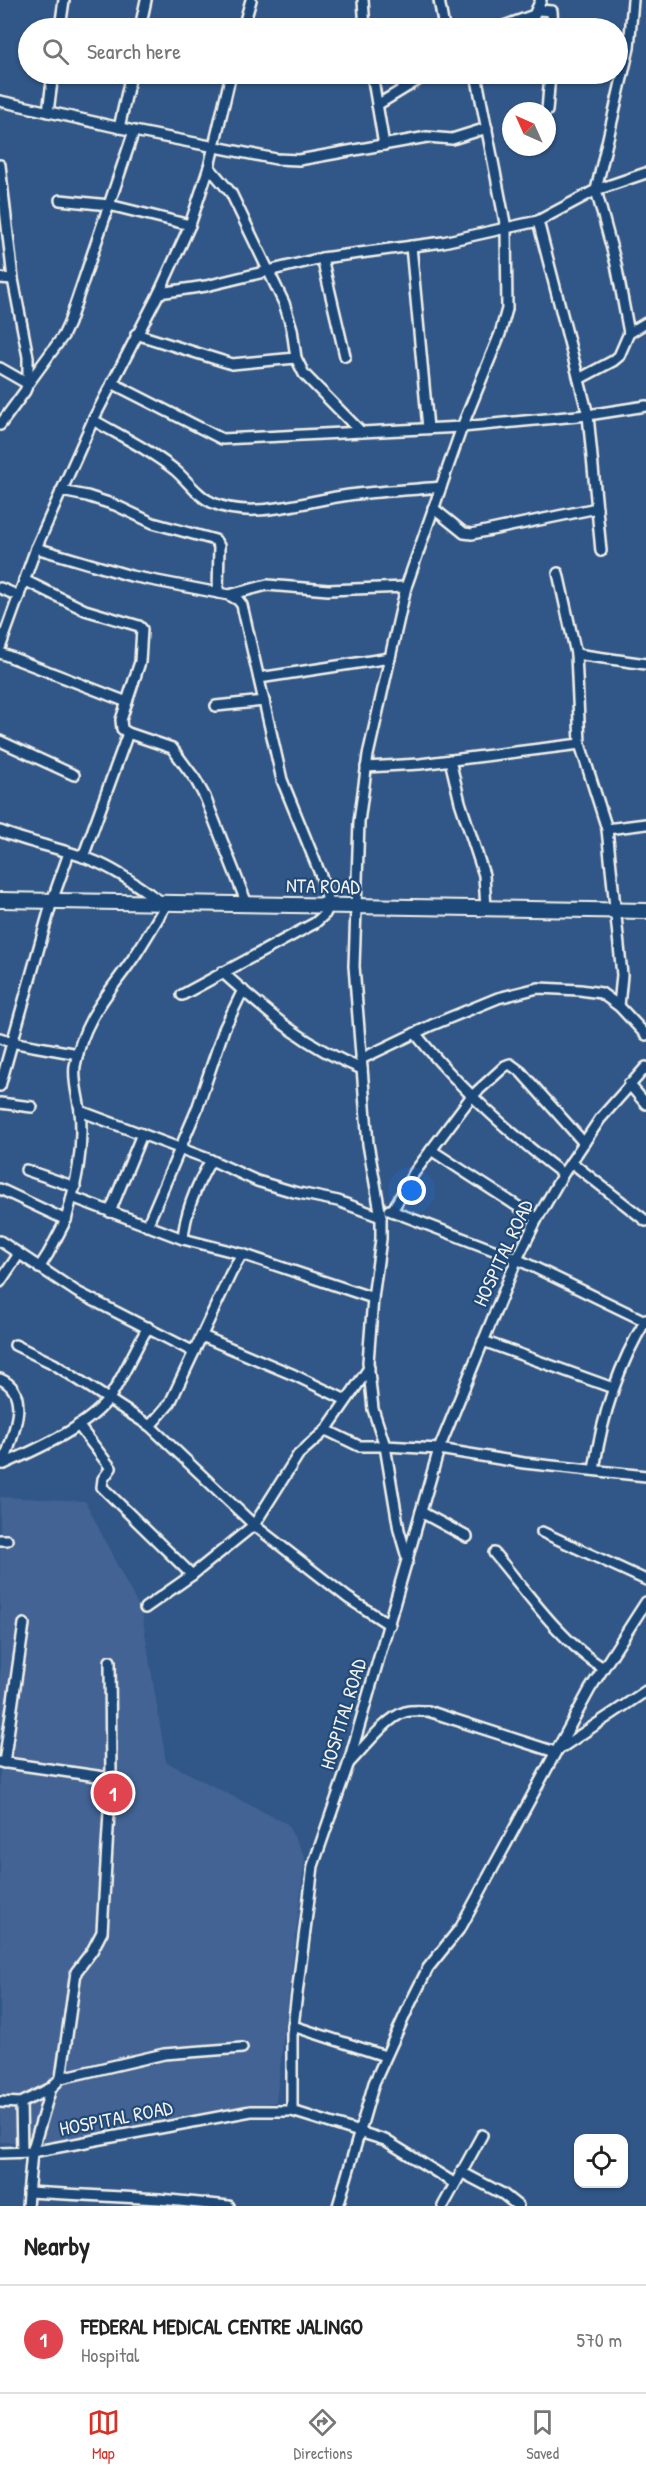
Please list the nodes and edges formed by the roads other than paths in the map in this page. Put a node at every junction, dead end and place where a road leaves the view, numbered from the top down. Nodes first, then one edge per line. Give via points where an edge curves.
1 (64, 0) edge
2 (146, 0) edge
3 (251, 0) edge
4 (363, 0) edge
5 (439, 0) edge
6 (541, 0) edge
7 (633, 0) edge
8 (538, 10) junction
9 (61, 18) edge
10 (142, 18) edge
11 (246, 18) edge
12 (364, 18) edge
13 (442, 18) edge
14 (526, 18) edge
15 (552, 18) edge
16 (628, 52) edge
17 (52, 84) edge
18 (129, 84) edge
19 (229, 84) edge
20 (374, 84) edge
21 (412, 84) edge
22 (478, 84) edge
23 (549, 84) edge
24 (621, 84) edge
25 (0, 100) edge
26 (548, 102) edge
27 (377, 105) junction
28 (48, 112) junction
29 (119, 128) junction
30 (487, 128) junction
31 (134, 131) junction
32 (384, 145) junction
33 (213, 147) junction
34 (0, 165) edge
35 (209, 167) junction
36 (646, 173) edge
37 (1, 186) edge
38 (596, 190) junction
39 (60, 200) dead end
40 (109, 205) junction
41 (538, 220) junction
42 (190, 225) junction
43 (506, 228) junction
44 (411, 246) junction
45 (322, 258) junction
46 (267, 272) junction
47 (0, 278) edge
48 (13, 279) junction
49 (159, 292) junction
50 (646, 323) edge
51 (136, 333) junction
52 (629, 333) junction
53 (345, 356) dead end
54 (296, 358) junction
55 (0, 368) edge
56 (579, 380) junction
57 (112, 383) junction
58 (28, 384) junction
59 (646, 406) edge
60 (588, 415) junction
61 (93, 420) junction
62 (0, 425) edge
63 (462, 427) junction
64 (428, 428) junction
65 (361, 432) junction
66 (441, 487) junction
67 (61, 491) junction
68 (433, 508) junction
69 (597, 508) junction
70 (36, 548) junction
71 (601, 551) dead end
72 (558, 573) dead end
73 (24, 580) junction
74 (406, 587) junction
75 (0, 588) edge
76 (218, 593) junction
77 (229, 595) junction
78 (19, 596) junction
79 (0, 648) edge
80 (0, 653) edge
81 (576, 654) junction
82 (390, 658) junction
83 (646, 664) edge
84 (259, 678) junction
85 (264, 701) junction
86 (127, 702) junction
87 (216, 706) dead end
88 (128, 734) junction
89 (0, 741) edge
90 (580, 744) junction
91 (450, 760) junction
92 (366, 767) junction
93 (74, 775) dead end
94 (646, 824) edge
95 (607, 829) junction
96 (0, 831) edge
97 (69, 853) junction
98 (83, 857) junction
99 (0, 900) edge
100 (52, 901) junction
101 (164, 902) junction
102 (247, 904) junction
103 (329, 906) junction
104 (356, 906) junction
105 (486, 909) junction
106 (646, 911) edge
107 (617, 912) junction
108 (222, 972) junction
109 (243, 990) junction
110 (182, 995) dead end
111 (619, 1006) junction
112 (415, 1033) junction
113 (646, 1033) edge
114 (0, 1038) edge
115 (11, 1042) junction
116 (78, 1054) junction
117 (3, 1061) edge
118 (361, 1064) junction
119 (646, 1067) edge
120 (629, 1084) junction
121 (0, 1086) edge
122 (471, 1097) junction
123 (0, 1102) edge
124 (646, 1104) edge
125 (32, 1107) dead end
126 (80, 1111) junction
127 (142, 1134) junction
128 (584, 1143) junction
129 (182, 1149) junction
130 (432, 1150) junction
131 (211, 1160) junction
132 (571, 1162) junction
133 (26, 1170) dead end
134 (562, 1174) junction
135 (75, 1187) junction
136 (0, 1189) edge
137 (72, 1197) junction
138 (392, 1211) junction
139 (110, 1212) junction
140 (381, 1212) junction
141 (66, 1220) junction
142 (537, 1220) junction
143 (646, 1221) edge
144 (147, 1226) junction
145 (183, 1239) junction
146 (0, 1241) edge
147 (19, 1254) junction
148 (242, 1254) junction
149 (517, 1259) junction
150 (39, 1268) junction
151 (0, 1282) edge
152 (373, 1298) junction
153 (646, 1320) edge
154 (148, 1327) junction
155 (202, 1336) junction
156 (483, 1341) junction
157 (15, 1345) dead end
158 (194, 1352) junction
159 (369, 1368) junction
160 (0, 1379) edge
161 (613, 1388) junction
162 (109, 1399) junction
163 (346, 1400) junction
164 (78, 1425) junction
165 (150, 1426) junction
166 (326, 1430) junction
167 (385, 1446) junction
168 (439, 1449) junction
169 (2, 1464) edge
170 (594, 1470) junction
171 (646, 1476) edge
172 (422, 1512) junction
173 (254, 1525) junction
174 (542, 1532) dead end
175 (467, 1537) dead end
176 (494, 1553) dead end
177 (408, 1561) junction
178 (192, 1575) junction
179 (646, 1580) edge
180 (646, 1602) edge
181 (145, 1608) dead end
182 (24, 1624) dead end
183 (390, 1625) junction
184 (110, 1661) dead end
185 (603, 1668) junction
186 (646, 1691) edge
187 (555, 1752) junction
188 (2, 1762) edge
189 (348, 1765) junction
190 (111, 1778) junction
191 (293, 2026) junction
192 (242, 2048) dead end
193 (385, 2056) junction
194 (61, 2078) junction
195 (51, 2088) junction
196 (0, 2102) edge
197 (21, 2103) junction
198 (292, 2111) junction
199 (359, 2132) junction
200 (482, 2135) dead end
201 (27, 2152) junction
202 (0, 2153) edge
203 (461, 2172) junction
204 (454, 2183) junction
205 (28, 2192) junction
206 (158, 2202) edge
207 (27, 2206) edge
208 (229, 2206) edge
209 (338, 2206) edge
210 (442, 2206) edge
211 (518, 2206) edge

1 - 9 street
2 - 10 street
3 - 11 street
4 - 12 street
5 - 13 street
6 - 8 street
7 - 16 street
8 - 14 street
8 - 15 street via 552,11
17 - 28 street
18 - 29 street
19 - 33 street
20 - 27 street
21 - 27 street
22 - 30 street
23 - 26 street
24 - 38 street
25 - 28 street
27 - 32 street
28 - 29 street
29 - 31 street
30 - 32 street via 452,140 427,137
30 - 43 street
31 - 33 street
31 - 40 street
32 - 33 street via 299,160
33 - 35 street
34 - 37 street
35 - 42 street
35 - 46 street via 231,193
36 - 38 street
37 - 48 street
38 - 41 street
38 - 52 street
39 - 40 street
40 - 42 street
40 - 58 street via 69,323
41 - 43 street
41 - 56 street
42 - 49 street
43 - 44 street
43 - 63 street via 507,309
44 - 45 street
44 - 64 street
45 - 46 street
45 - 53 street
46 - 49 street
46 - 54 street via 284,303
47 - 48 street
48 - 58 street via 28,357
49 - 51 street
50 - 52 street
51 - 54 street via 232,364
51 - 57 street
52 - 56 street via 619,356
54 - 65 street via 312,383
55 - 58 street
56 - 60 street
57 - 61 street
57 - 65 street via 222,439
58 - 62 street
59 - 60 street
60 - 63 street
60 - 69 street
61 - 66 street via 145,449 206,499 233,508 269,510 349,495
61 - 67 street
63 - 64 street
63 - 66 street
64 - 65 street
66 - 68 street
67 - 70 street
67 - 76 street via 87,496 153,523 215,540 219,546
68 - 69 street via 456,527 472,534
68 - 74 street
69 - 71 street
70 - 73 street
70 - 76 street via 131,576
72 - 81 street
73 - 78 street
73 - 86 street via 85,610 140,626 140,662
74 - 77 street via 328,590 267,585
74 - 82 street
75 - 78 street
76 - 77 street
77 - 84 street via 242,605
78 - 79 street
80 - 86 street
81 - 83 street
81 - 90 street
82 - 84 street
82 - 92 street
84 - 85 street
85 - 87 street
85 - 103 street via 282,780 323,881
86 - 88 street via 121,720 122,729
88 - 98 street
88 - 102 street via 172,748 195,779
89 - 93 street
90 - 91 street
90 - 95 street
91 - 92 street
91 - 105 street via 484,874
92 - 104 street via 359,822
94 - 95 street
95 - 107 street
96 - 97 street
97 - 98 street
97 - 100 street
98 - 101 street via 118,872
99 - 100 street, NTA ROAD
100 - 101 street, NTA ROAD
100 - 115 street
101 - 102 street, NTA ROAD
101 - 116 street via 136,954 90,1018
102 - 103 street, NTA ROAD
103 - 104 street, NTA ROAD
103 - 108 street via 315,923
104 - 105 street, NTA ROAD
104 - 118 street via 354,966
105 - 107 street, NTA ROAD
106 - 107 street, NTA ROAD
107 - 111 street via 622,975
108 - 109 street
108 - 110 street
109 - 118 street via 281,1024 330,1056
109 - 129 street via 224,1029
111 - 112 street via 601,993 538,988 498,998
111 - 113 street
112 - 118 street
112 - 122 street
114 - 115 street
115 - 116 street
115 - 117 street
116 - 126 street via 74,1086
117 - 121 street
118 - 140 street via 368,1144
119 - 120 street, HOSPITAL ROAD
120 - 124 street
120 - 128 street, HOSPITAL ROAD
122 - 128 street via 505,1066 515,1066
122 - 130 street
122 - 134 street
123 - 125 street
126 - 127 street
126 - 135 street
127 - 129 street
127 - 139 street
128 - 132 street, HOSPITAL ROAD
129 - 131 street
129 - 144 street
130 - 138 street
130 - 142 street
131 - 140 street via 257,1181
131 - 145 street via 201,1176 184,1224
132 - 134 street, HOSPITAL ROAD
132 - 143 street
133 - 135 street
134 - 142 street, HOSPITAL ROAD
135 - 137 street
136 - 141 street
137 - 139 street
137 - 141 street
138 - 140 street
138 - 149 street
139 - 144 street
140 - 152 street
141 - 150 street
142 - 149 street, HOSPITAL ROAD
144 - 145 street
145 - 148 street
146 - 147 street
147 - 150 street
147 - 151 street
148 - 152 street
148 - 155 street
149 - 153 street
149 - 156 street, HOSPITAL ROAD
150 - 154 street via 77,1292
152 - 159 street
153 - 161 street
154 - 158 street
154 - 162 street
155 - 158 street
155 - 163 street
156 - 161 street
156 - 168 street, HOSPITAL ROAD
157 - 162 street
158 - 165 street via 170,1403
159 - 163 street
159 - 167 street via 373,1409
160 - 169 street via 14,1389 18,1400 17,1417
161 - 170 street
162 - 164 street
162 - 165 street
163 - 166 street
164 - 169 street
164 - 178 street via 111,1468 102,1487
165 - 173 street
166 - 167 street via 359,1446
166 - 173 street via 298,1455
167 - 168 street
167 - 177 street
168 - 170 street
168 - 172 street, HOSPITAL ROAD
170 - 171 street
172 - 175 street
172 - 177 street, HOSPITAL ROAD
173 - 178 street
173 - 183 street via 348,1598
174 - 179 street
176 - 185 street via 566,1638
177 - 183 street, HOSPITAL ROAD
178 - 181 street
180 - 185 street
182 - 188 street
183 - 189 street, HOSPITAL ROAD
184 - 190 street
185 - 187 street
186 - 187 street
187 - 189 street via 428,1711 414,1711 402,1713 387,1724
187 - 193 street via 461,1927 428,1968
188 - 190 street
189 - 191 street, HOSPITAL ROAD via 313,1866
190 - 194 street via 102,1932 76,1972
191 - 193 street
191 - 198 street, HOSPITAL ROAD
192 - 194 street via 164,2054
193 - 199 street
194 - 195 street
195 - 197 street
195 - 201 street
196 - 197 street
197 - 201 street
198 - 199 street
198 - 201 street, HOSPITAL ROAD via 251,2111
199 - 204 street via 385,2140
199 - 209 street
200 - 203 street
201 - 202 street, HOSPITAL ROAD
201 - 205 street
203 - 204 street
203 - 211 street
204 - 210 street
205 - 206 street
205 - 207 street
206 - 208 street

